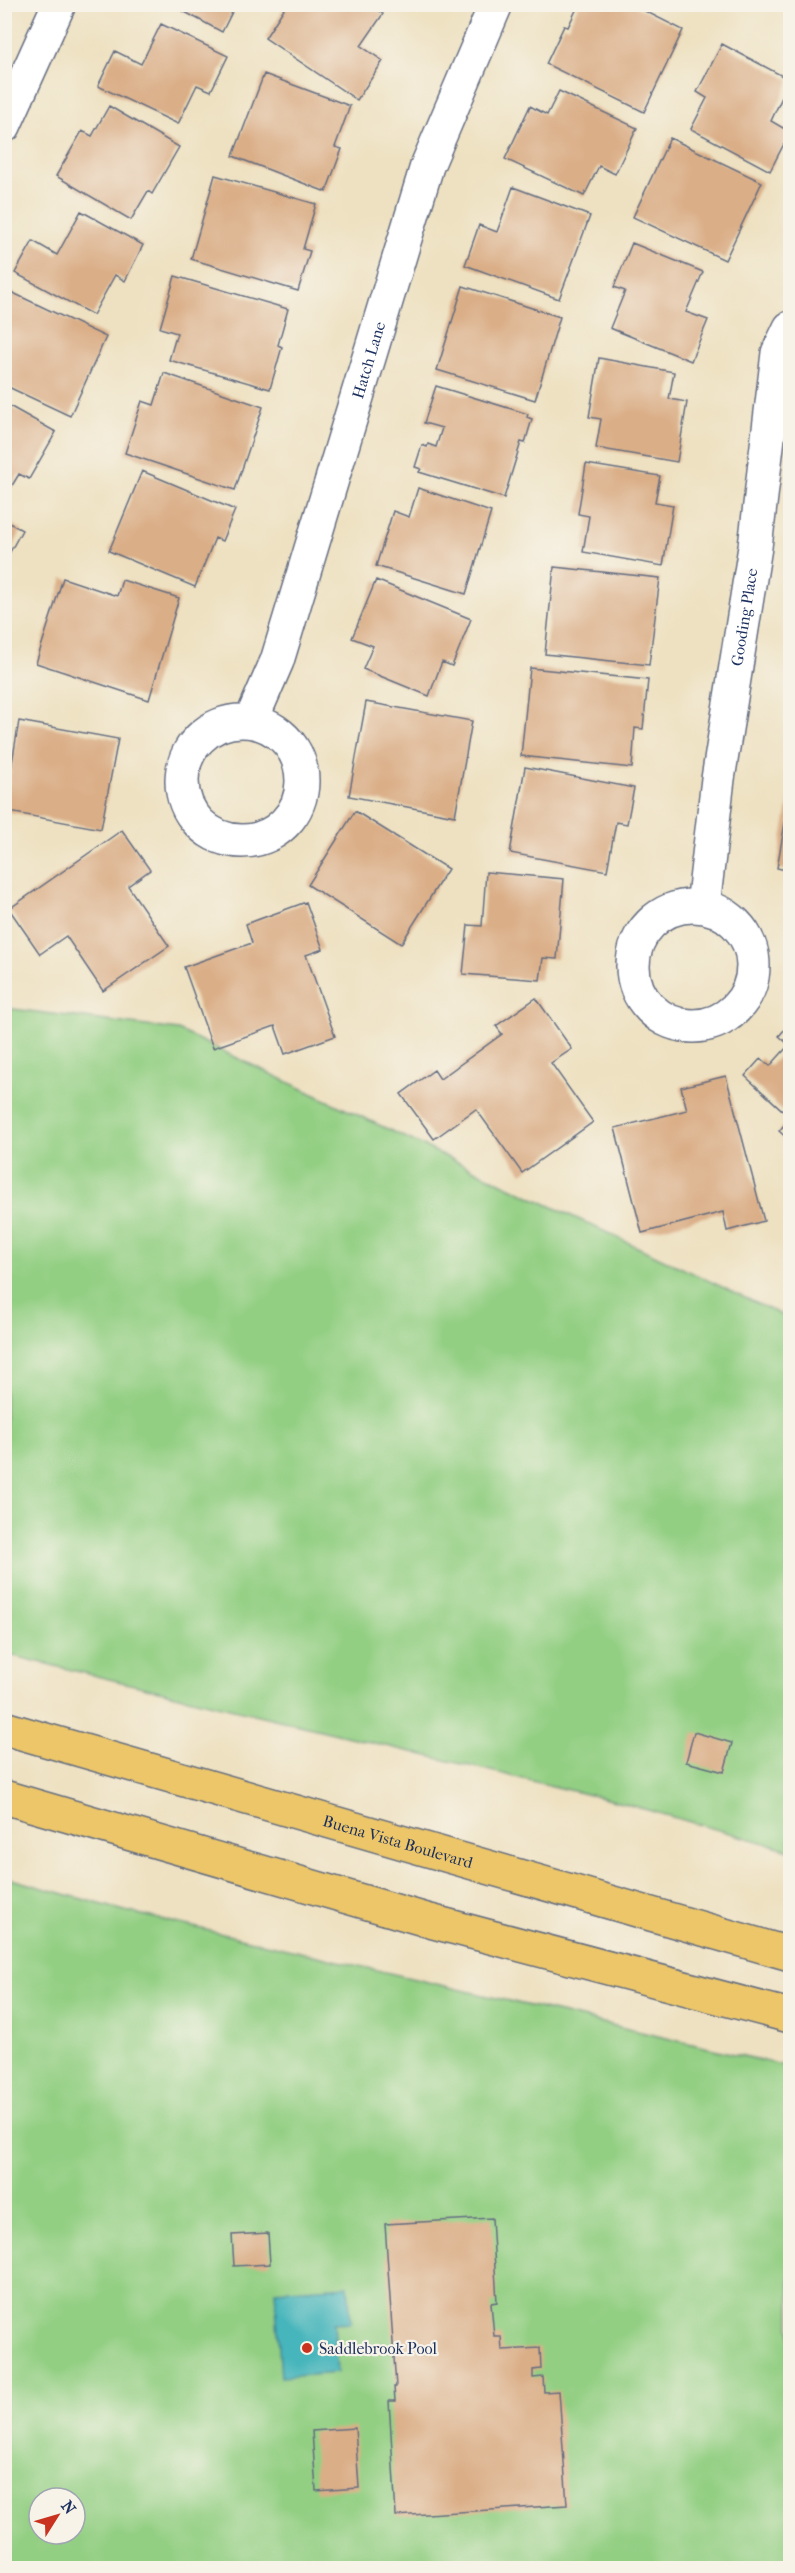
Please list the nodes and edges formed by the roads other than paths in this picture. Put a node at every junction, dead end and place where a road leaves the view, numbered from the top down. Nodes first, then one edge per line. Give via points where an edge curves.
1 (59, 4) edge
2 (496, 4) edge
3 (4, 126) edge
4 (790, 328) edge
5 (251, 721) dead end
6 (703, 906) dead end
7 (4, 1728) edge
8 (4, 1797) edge
9 (790, 1954) edge
10 (790, 2016) edge

1 - 3 street
2 - 5 street, Hatch Lane via 427,166 277,661
4 - 6 street, Gooding Place via 778,353 755,547 718,779
7 - 9 main road, Buena Vista Boulevard
8 - 10 main road via 430,1921

